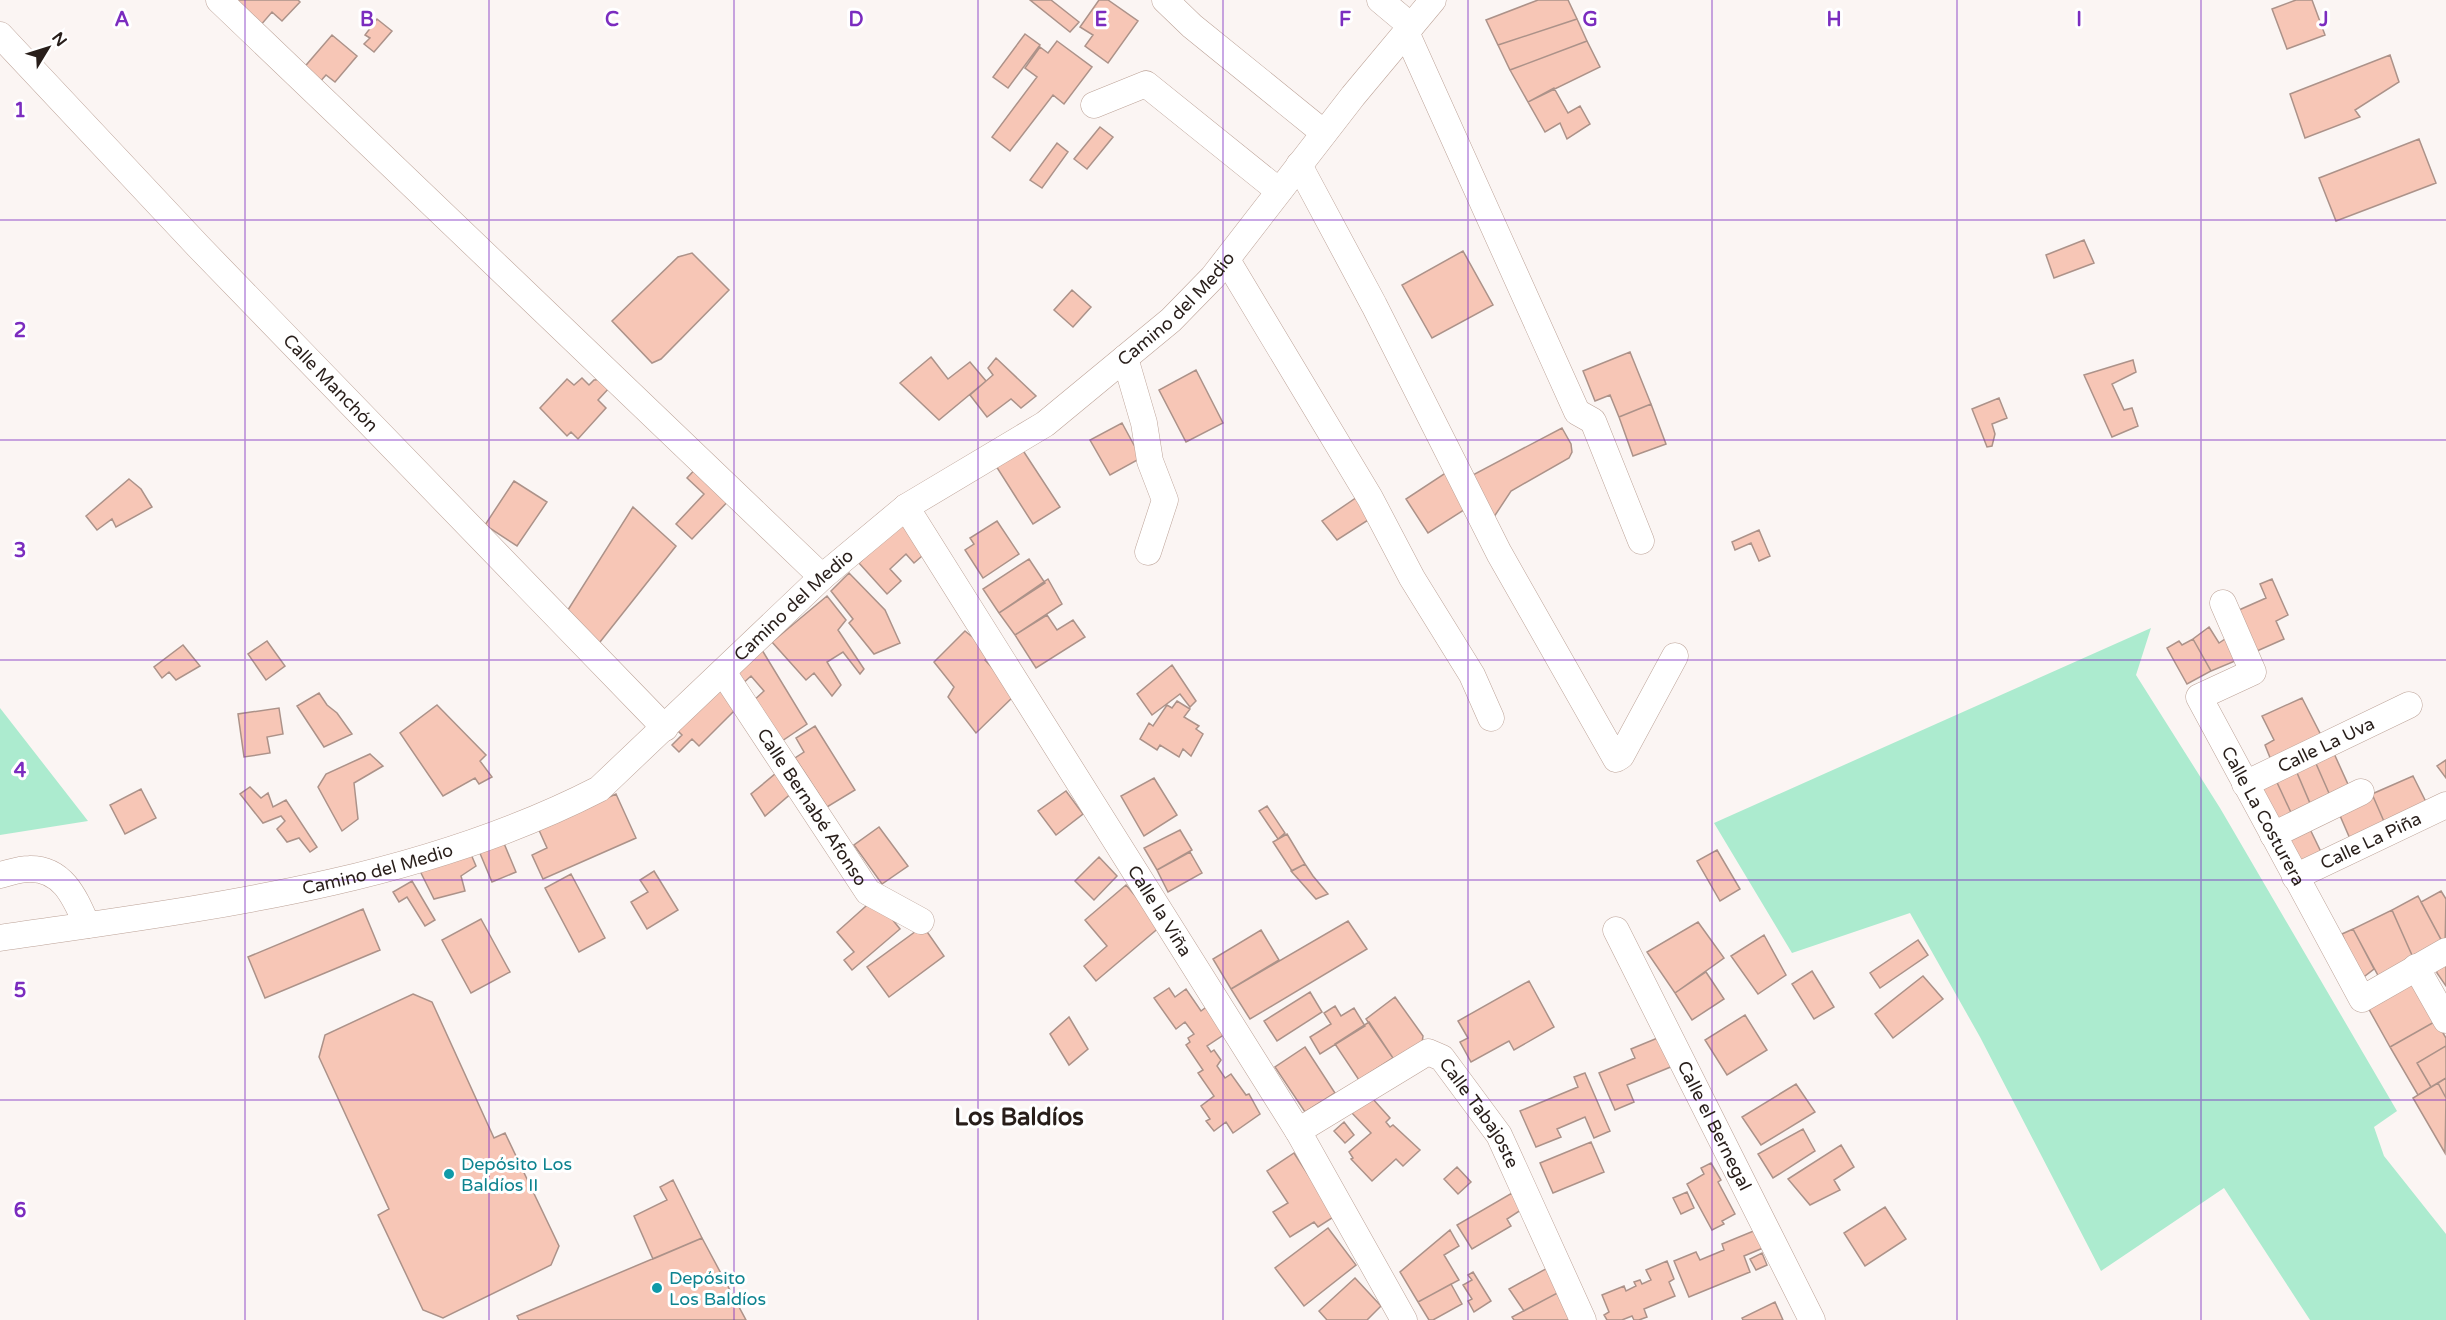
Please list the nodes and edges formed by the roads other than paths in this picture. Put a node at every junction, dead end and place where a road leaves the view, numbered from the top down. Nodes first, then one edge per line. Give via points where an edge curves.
1 (219, 0) edge
2 (1165, 0) edge
3 (1380, 0) edge
4 (1433, 0) edge
5 (1409, 29) junction
6 (0, 35) edge
7 (1094, 105) dead end
8 (1324, 133) junction
9 (1299, 165) junction
10 (1279, 191) junction
11 (1227, 260) junction
12 (1125, 358) junction
13 (906, 507) junction
14 (1641, 541) dead end
15 (1148, 552) dead end
16 (822, 578) junction
17 (2223, 603) dead end
18 (1676, 656) dead end
19 (723, 672) junction
20 (2409, 705) dead end
21 (1491, 718) dead end
22 (665, 728) junction
23 (2245, 784) junction
24 (2361, 792) dead end
25 (2446, 805) edge
26 (2274, 835) junction
27 (0, 875) edge
28 (2295, 877) junction
29 (921, 921) dead end
30 (87, 925) junction
31 (1616, 930) dead end
32 (0, 938) edge
33 (2446, 951) edge
34 (2416, 967) junction
35 (2446, 1020) edge
36 (1298, 1131) junction
37 (1404, 1320) edge
38 (1583, 1320) edge
39 (1812, 1320) edge

1 - 16 street
2 - 8 street
3 - 5 street
4 - 5 street, Camino del Medio
5 - 8 street, Camino del Medio
5 - 14 street via 1577,412 1593,421
6 - 22 street, Calle Manchón via 198,246
7 - 10 street via 1146,84
8 - 9 street, Camino del Medio
9 - 10 street, Camino del Medio
9 - 18 street via 1374,304 1499,554 1616,759
10 - 11 street, Camino del Medio
11 - 12 street, Camino del Medio via 1171,320
11 - 21 street via 1370,498 1412,578 1472,675
12 - 13 street, Camino del Medio via 1045,424
12 - 15 street via 1144,423 1150,461 1165,500
13 - 16 street, Camino del Medio
13 - 36 street, Calle la Viña
16 - 19 street, Camino del Medio
17 - 23 street, Calle La Costurera via 2253,672 2199,697
19 - 22 street, Camino del Medio
19 - 29 street, Calle Bernabé Afonso via 868,892
20 - 23 street, Calle La Uva
22 - 30 street, Camino del Medio via 599,789 522,824 393,867 312,887
23 - 26 street, Calle La Costurera
24 - 26 street
25 - 28 street, Calle La Piña
26 - 28 street, Calle La Costurera
27 - 30 street via 29,869 63,880
28 - 34 street, Calle La Costurera via 2362,999
30 - 32 street, Camino del Medio
31 - 39 street, Calle el Bernegal
33 - 34 street, Calle La Costurera
34 - 35 street
36 - 37 street, Calle la Viña
36 - 38 street, Calle Tabajoste via 1428,1052 1442,1058 1499,1135

